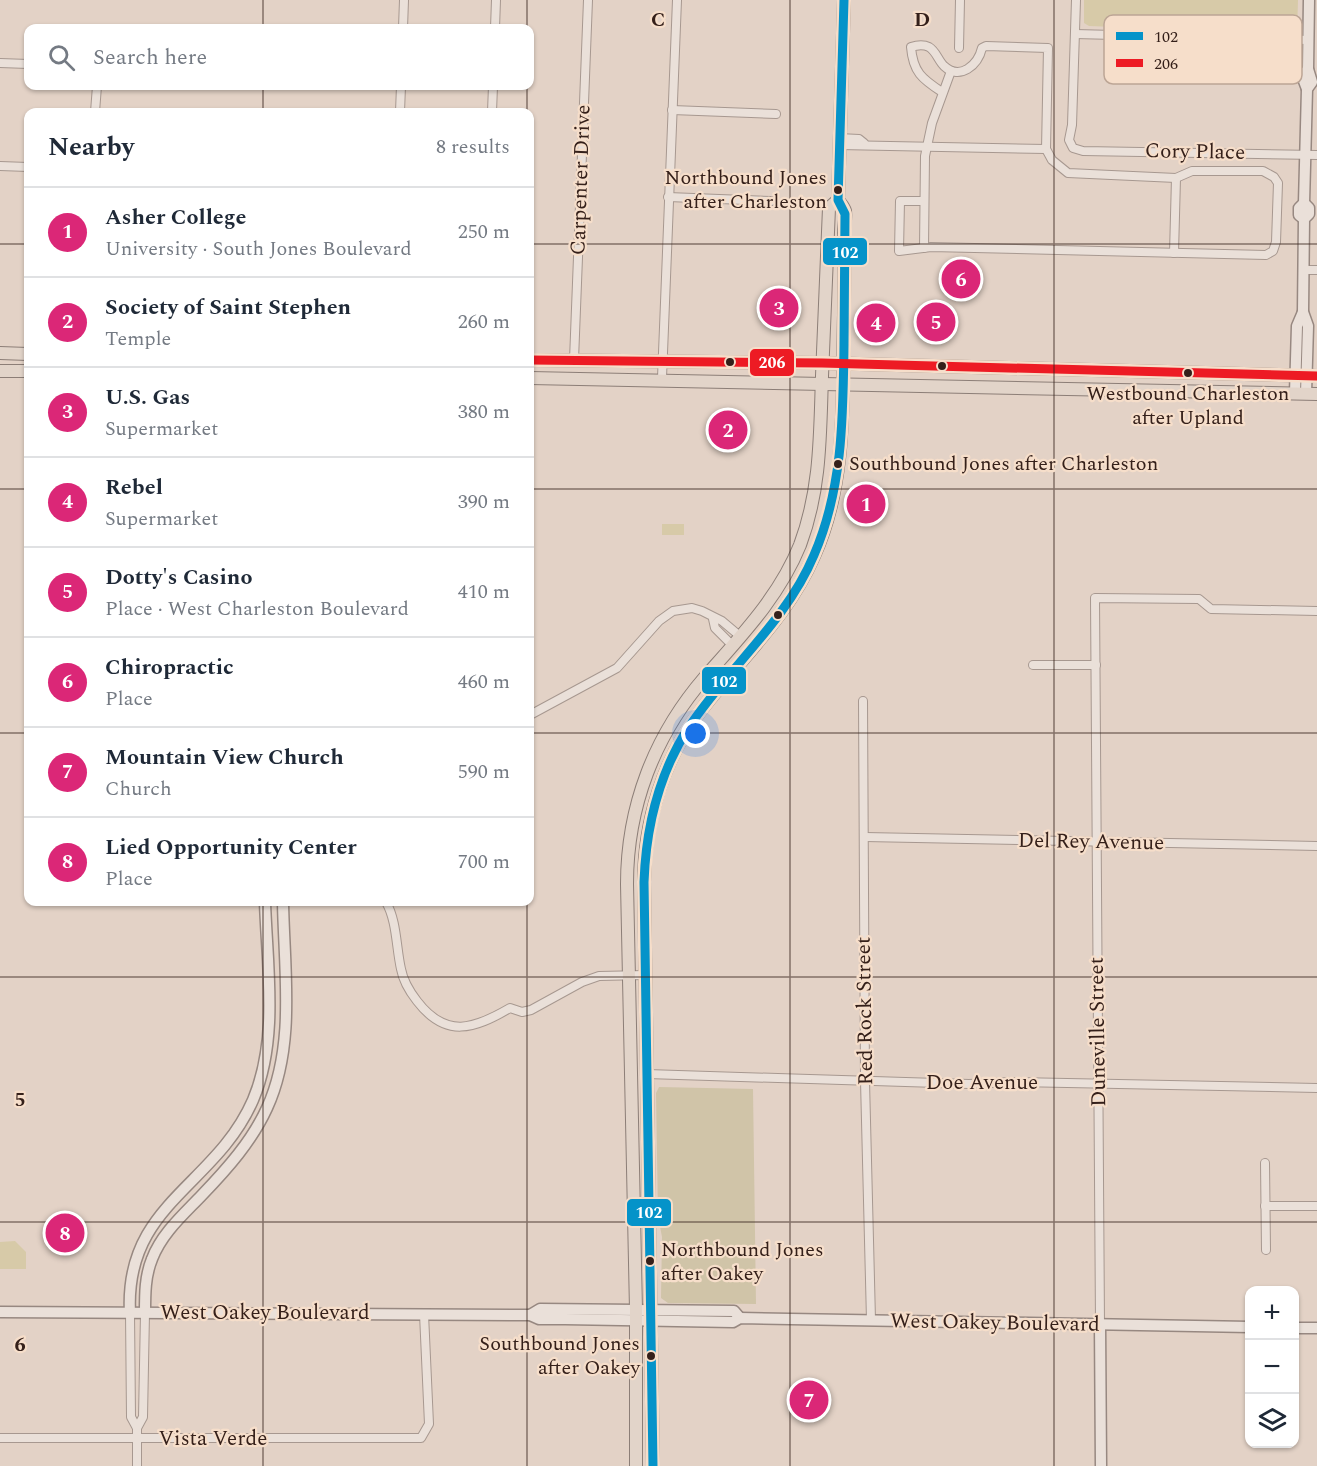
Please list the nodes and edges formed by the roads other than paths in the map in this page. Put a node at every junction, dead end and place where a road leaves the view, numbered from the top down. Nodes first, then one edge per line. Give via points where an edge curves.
1 (404, 0) edge
2 (496, 0) edge
3 (588, 0) edge
4 (677, 0) edge
5 (844, 0) edge
6 (960, 0) edge
7 (1076, 0) edge
8 (1309, 0) edge
9 (403, 24) edge
10 (495, 24) edge
11 (1075, 34) junction
12 (1104, 35) edge
13 (1302, 40) edge
14 (1308, 40) junction
15 (959, 48) dead end
16 (0, 63) edge
17 (24, 64) edge
18 (951, 71) junction
19 (97, 90) edge
20 (401, 90) edge
21 (493, 90) edge
22 (942, 92) junction
23 (96, 108) edge
24 (400, 108) edge
25 (492, 108) edge
26 (672, 110) junction
27 (776, 114) dead end
28 (839, 141) junction
29 (928, 145) junction
30 (1046, 149) junction
31 (1305, 154) junction
32 (1317, 155) edge
33 (0, 166) edge
34 (24, 167) edge
35 (1176, 178) junction
36 (668, 197) junction
37 (838, 200) junction
38 (771, 201) dead end
39 (923, 201) junction
40 (924, 248) junction
41 (1174, 253) junction
42 (1304, 270) junction
43 (1317, 270) edge
44 (0, 353) edge
45 (24, 354) edge
46 (534, 360) edge
47 (574, 360) junction
48 (600, 361) junction
49 (663, 362) junction
50 (822, 363) junction
51 (843, 364) junction
52 (1109, 370) junction
53 (0, 371) edge
54 (24, 371) edge
55 (1306, 376) edge
56 (534, 378) edge
57 (557, 378) junction
58 (662, 378) junction
59 (822, 383) junction
60 (842, 383) junction
61 (1109, 387) junction
62 (1306, 393) edge
63 (1317, 611) edge
64 (750, 626) junction
65 (737, 641) junction
66 (750, 652) junction
67 (1033, 665) dead end
68 (1096, 665) junction
69 (738, 666) junction
70 (863, 701) dead end
71 (534, 713) edge
72 (632, 823) junction
73 (649, 827) junction
74 (865, 837) junction
75 (1096, 842) junction
76 (1317, 846) edge
77 (265, 906) edge
78 (283, 906) edge
79 (388, 906) edge
80 (628, 975) junction
81 (645, 975) junction
82 (268, 998) junction
83 (285, 999) junction
84 (646, 1074) junction
85 (865, 1081) junction
86 (1099, 1084) junction
87 (1317, 1088) edge
88 (254, 1098) junction
89 (268, 1107) junction
90 (1265, 1163) dead end
91 (1265, 1206) junction
92 (1317, 1206) edge
93 (164, 1210) junction
94 (176, 1222) junction
95 (1266, 1250) dead end
96 (0, 1312) edge
97 (130, 1313) junction
98 (145, 1313) junction
99 (424, 1314) junction
100 (636, 1315) junction
101 (651, 1315) junction
102 (871, 1320) junction
103 (1100, 1324) junction
104 (1245, 1327) edge
105 (1299, 1328) edge
106 (1317, 1328) edge
107 (137, 1428) junction
108 (0, 1438) edge
109 (137, 1439) junction
110 (137, 1466) edge
111 (636, 1466) edge
112 (653, 1466) edge
113 (1101, 1466) edge

1 - 9 street
2 - 10 street
3 - 47 street, Carpenter Drive
4 - 26 street
5 - 28 main road
6 - 15 street
7 - 11 street
8 - 14 street
11 - 12 street
11 - 31 street, Cory Place via 1069,140 1073,148
13 - 14 street
14 - 31 street via 1312,82 1307,89
16 - 17 street
18 - 22 street
18 - 22 street via 932,49 911,47 920,78
18 - 30 street via 967,70 986,46 1048,48
19 - 23 street
20 - 24 street
21 - 25 street
22 - 29 street
26 - 27 street
26 - 36 street
28 - 29 street
28 - 37 main road
29 - 30 street
29 - 39 street
30 - 35 street via 1052,160 1068,173
31 - 32 street, Cory Place
31 - 42 street via 1304,204 1299,208 1304,219
33 - 34 street
35 - 41 street
35 - 41 street via 1192,171 1263,171 1278,183 1273,251 1266,255
36 - 38 street
36 - 49 street
37 - 50 main road via 829,208
37 - 51 main road via 844,209
39 - 40 street
39 - 40 street via 900,201 899,251
40 - 41 street
42 - 43 street
42 - 55 street
44 - 45 main road
46 - 47 main road
47 - 48 main road
48 - 49 main road
48 - 57 main road via 566,370
49 - 50 main road
49 - 58 street
50 - 51 main road
50 - 59 main road
51 - 52 main road
51 - 60 main road
52 - 55 main road
52 - 61 main road
53 - 54 main road
55 - 62 street
56 - 57 main road
57 - 58 main road
58 - 59 main road
59 - 60 main road
59 - 64 main road via 820,454 810,514 789,567
60 - 61 main road
60 - 66 main road via 838,474 823,533 795,593
61 - 62 main road
63 - 68 street, Duneville Street via 1211,609 1198,599 1095,598
64 - 65 main road
64 - 66 main road
65 - 69 main road via 742,644 737,654
65 - 71 street via 722,621 692,608 673,611 617,668
65 - 72 main road via 689,697 661,741 643,782
66 - 69 main road
67 - 68 street
68 - 75 street, Duneville Street
69 - 73 main road via 700,710 684,736 662,781
70 - 74 street, Red Rock Street
72 - 73 main road
72 - 80 main road via 627,868
73 - 81 main road via 644,867
74 - 75 street, Del Rey Avenue
74 - 85 street, Red Rock Street
75 - 76 street, Del Rey Avenue
75 - 86 street, Duneville Street
77 - 82 street
78 - 83 street
79 - 80 street via 401,972 409,989 429,1015 455,1028 483,1023 510,1008 531,1010 599,976
80 - 81 street
80 - 100 main road
81 - 84 main road
82 - 83 street
82 - 88 street via 268,1055
83 - 89 street via 283,1060
84 - 85 street, Doe Avenue
84 - 101 main road
85 - 86 street, Doe Avenue
85 - 102 street, Red Rock Street
86 - 87 street, Doe Avenue
86 - 103 street, Duneville Street
88 - 89 street
88 - 93 street via 224,1148
89 - 94 street via 241,1150
90 - 91 street
91 - 92 street
91 - 95 street
93 - 94 street
93 - 97 street via 144,1236 136,1256 130,1283
94 - 98 street via 150,1263
96 - 97 street, West Oakey Boulevard
97 - 98 street, West Oakey Boulevard
97 - 107 street via 131,1417
98 - 99 street, West Oakey Boulevard
98 - 107 street via 143,1417
99 - 100 street, West Oakey Boulevard via 530,1315 540,1309
99 - 109 street, Vista Verde via 429,1424 424,1435 413,1440
100 - 101 street, West Oakey Boulevard
100 - 111 main road
101 - 102 street, West Oakey Boulevard via 733,1322 740,1318
101 - 112 main road
102 - 103 street, West Oakey Boulevard
103 - 104 street, West Oakey Boulevard
103 - 113 street, Duneville Street
105 - 106 street
107 - 109 street
108 - 109 street, Vista Verde
109 - 110 street

